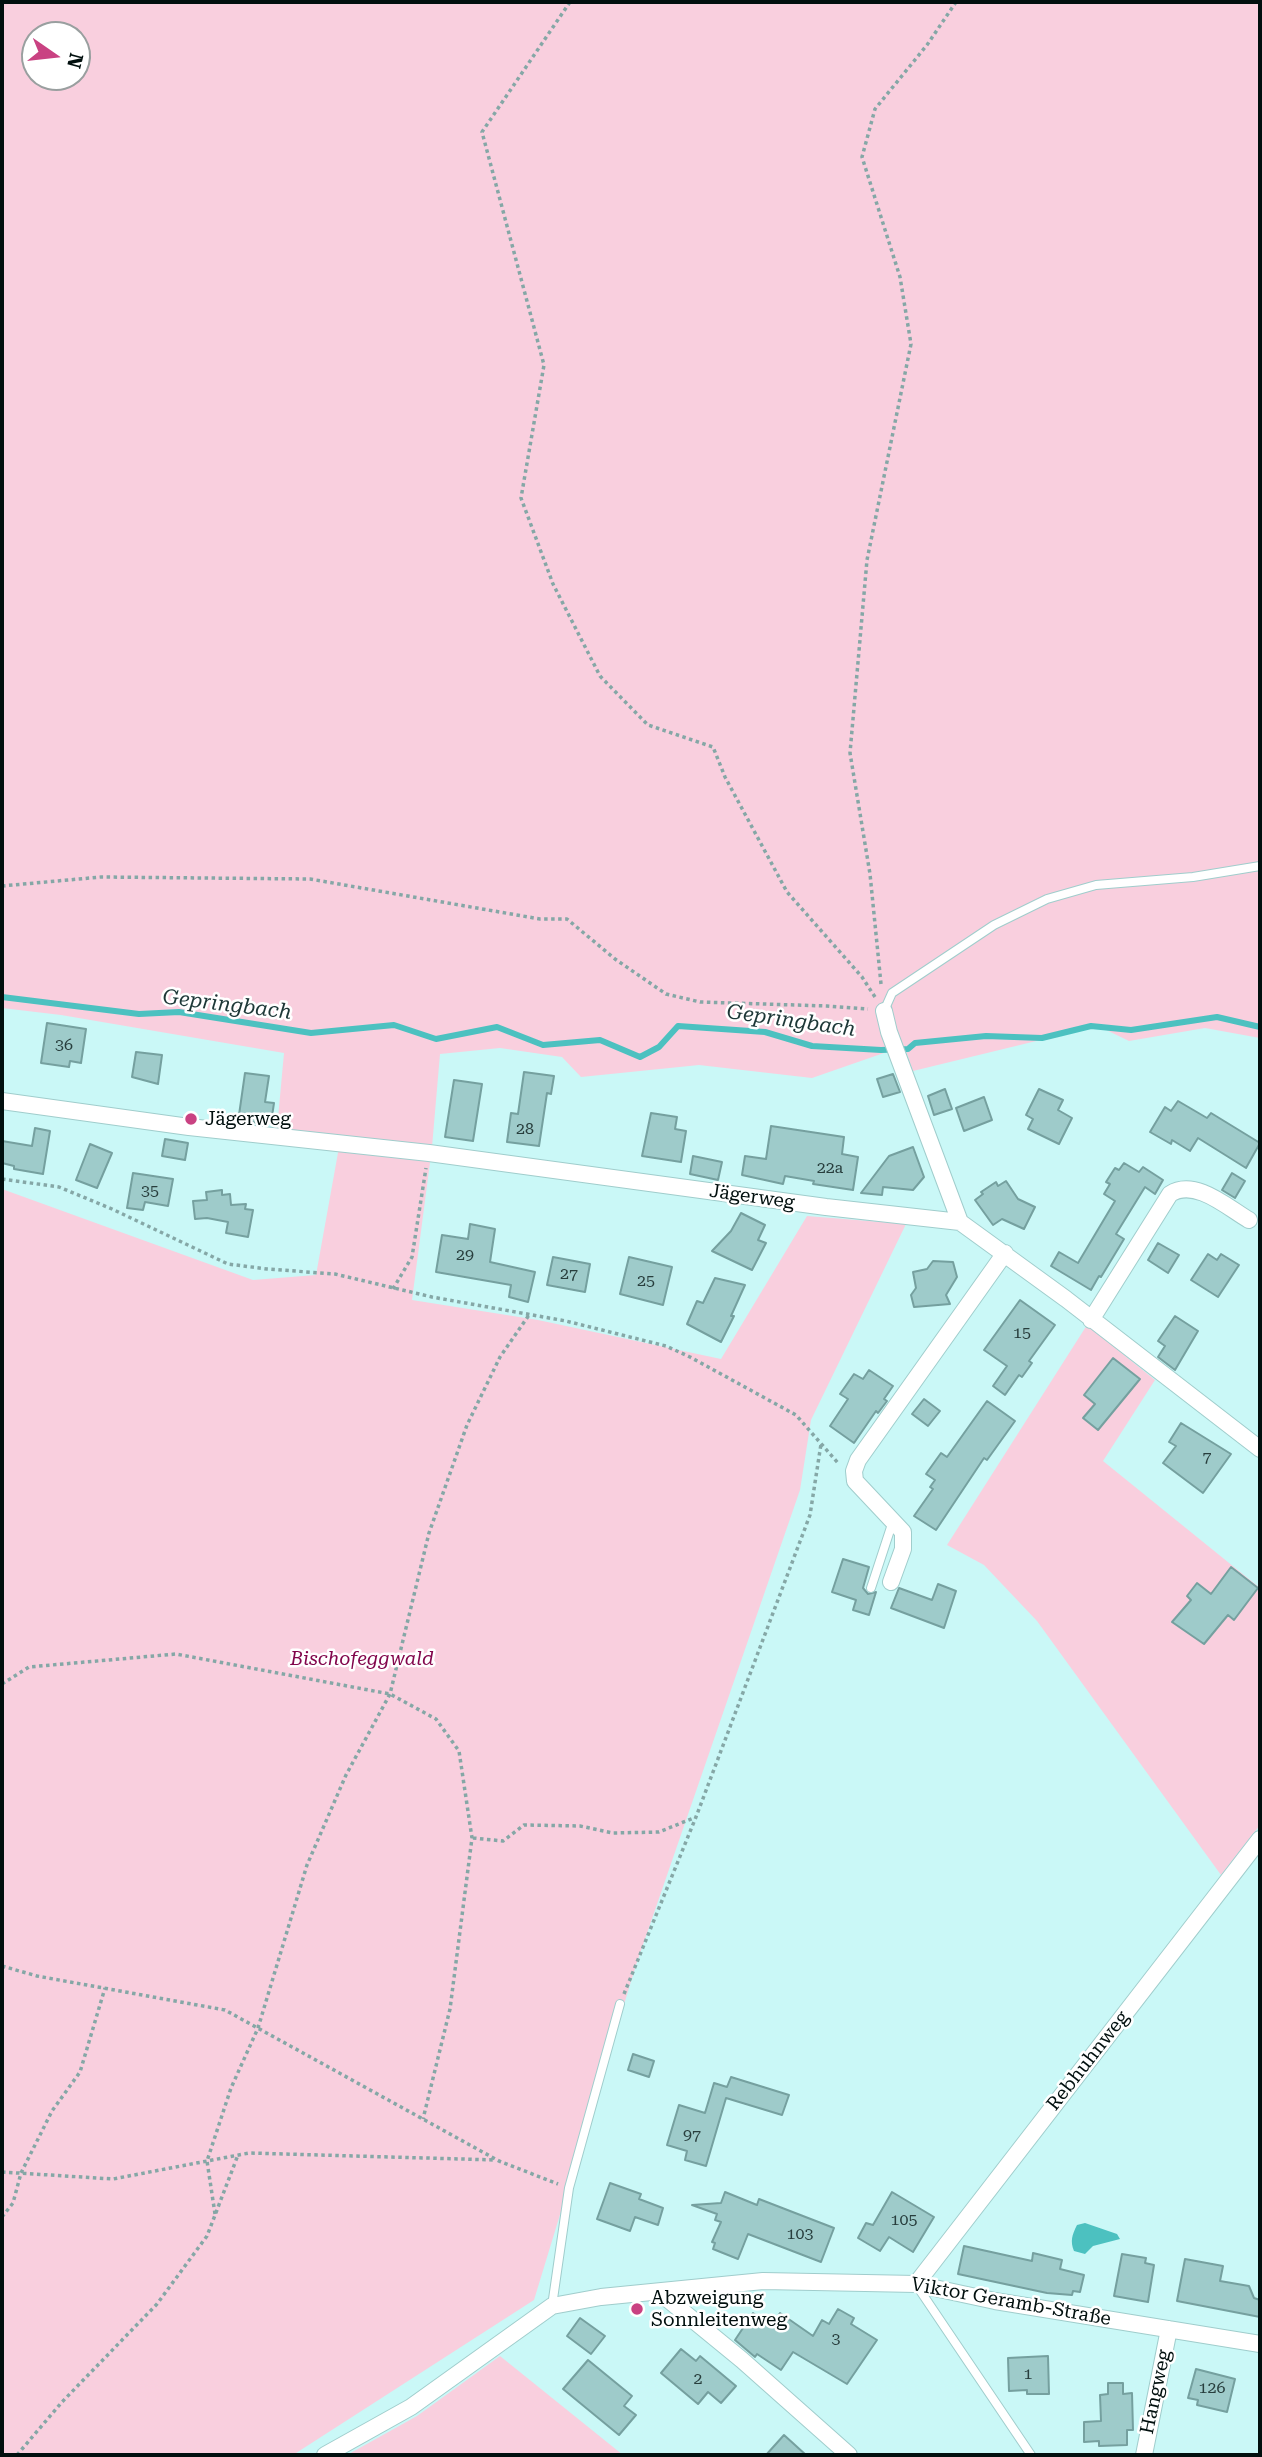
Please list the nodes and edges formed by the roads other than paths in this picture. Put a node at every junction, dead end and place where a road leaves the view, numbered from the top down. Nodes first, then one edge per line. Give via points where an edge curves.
1 (1260, 866) edge
2 (884, 1011) joint
3 (2, 1101) edge
4 (1249, 1220) dead end
5 (960, 1222) junction
6 (1005, 1253) junction
7 (1091, 1320) junction
8 (1260, 1450) edge
9 (893, 1520) junction
10 (891, 1582) dead end
11 (872, 1588) dead end
12 (1260, 1839) edge
13 (620, 2004) road end
14 (916, 2284) junction
15 (659, 2292) junction
16 (552, 2306) junction
17 (1170, 2329) junction
18 (1260, 2344) edge
19 (326, 2455) edge
20 (849, 2455) edge
21 (1031, 2455) edge
22 (1144, 2455) edge

1 - 2 lane via 1096,885 1047,899 995,925 892,993
2 - 5 street
3 - 5 street, Jägerweg
4 - 7 street via 1192,1188 1170,1194
5 - 6 street, Jägerweg
6 - 7 street, Jägerweg
6 - 9 street via 858,1460 855,1481
7 - 8 street, Jägerweg
9 - 10 street via 904,1539
9 - 11 lane
12 - 14 street, Rebhuhnweg
13 - 16 lane via 569,2188
14 - 15 street, Viktor Geramb-Straße via 763,2281
14 - 17 street, Viktor Geramb-Straße
14 - 21 lane
15 - 16 street, Viktor Geramb-Straße
15 - 20 street
16 - 19 street, Viktor Geramb-Straße via 411,2407
17 - 18 street, Viktor Geramb-Straße
17 - 22 street, Hangweg

